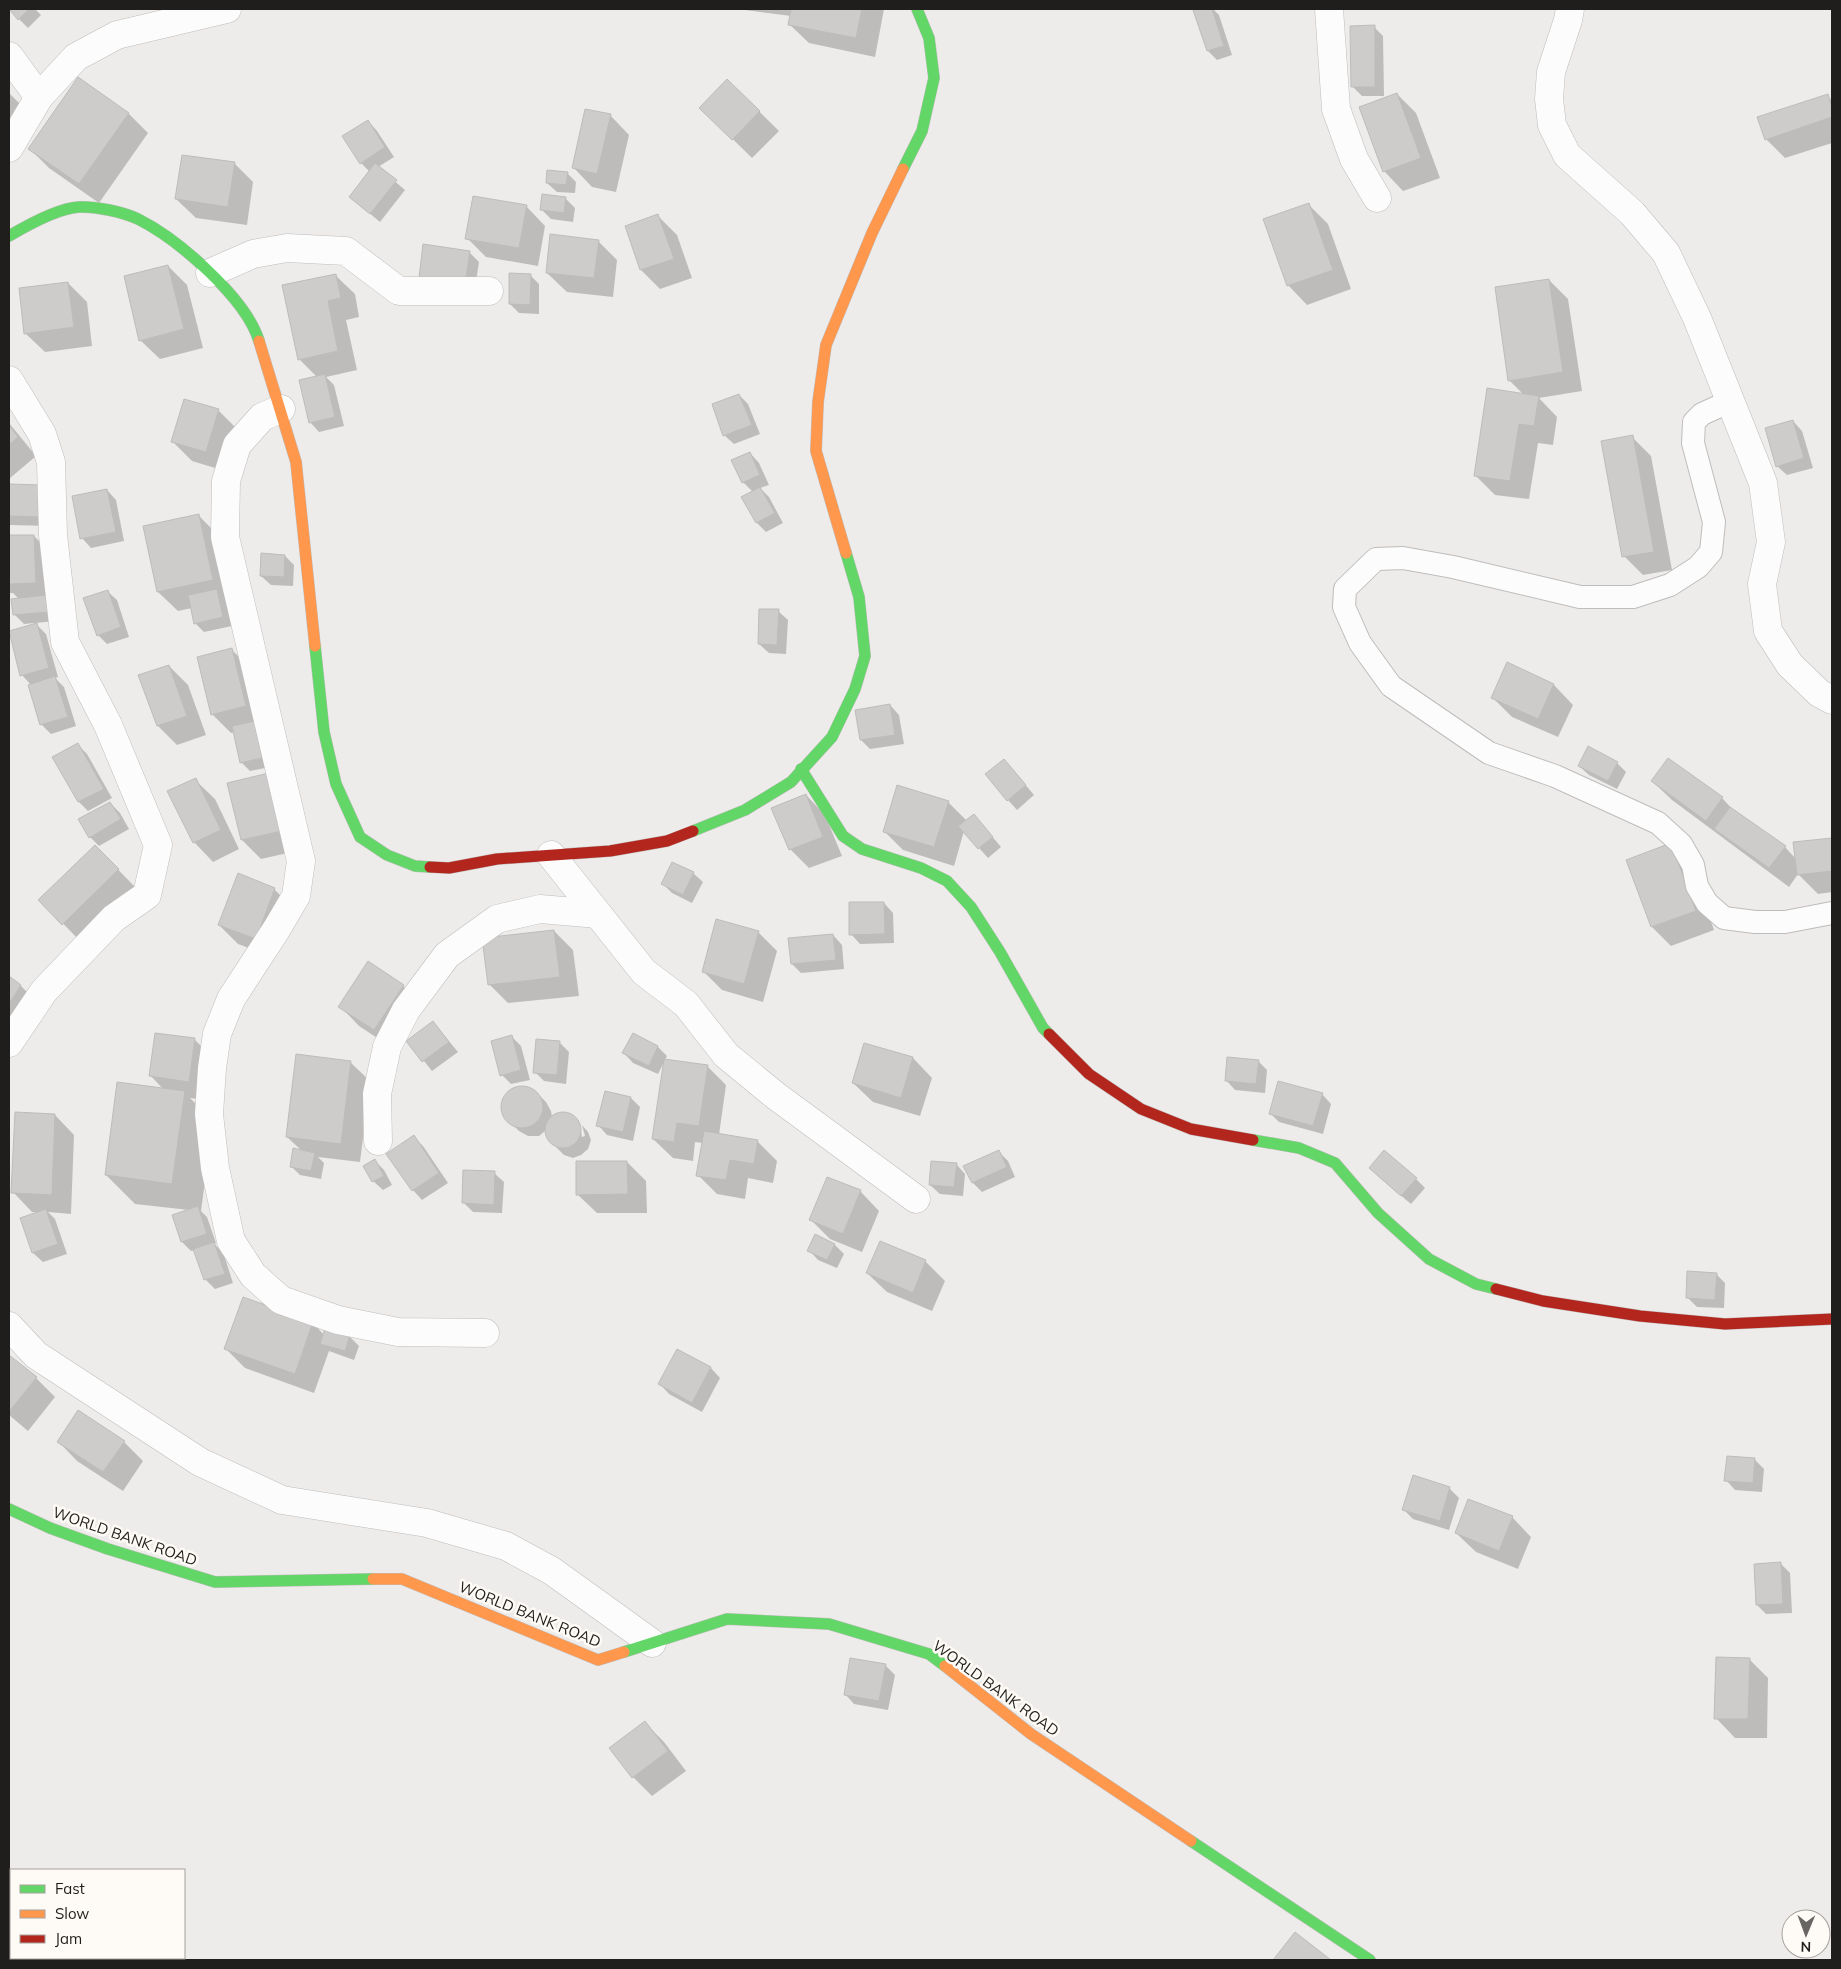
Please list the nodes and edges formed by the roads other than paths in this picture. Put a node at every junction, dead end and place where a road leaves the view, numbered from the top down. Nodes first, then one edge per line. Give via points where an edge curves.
1 (227, 9) edge
2 (917, 9) edge
3 (1329, 9) edge
4 (1570, 9) edge
5 (9, 56) edge
6 (39, 97) junction
7 (9, 148) edge
8 (1377, 198) dead end
9 (9, 236) edge
10 (210, 273) junction
11 (489, 291) dead end
12 (9, 380) edge
13 (1731, 402) junction
14 (281, 409) junction
15 (1832, 700) edge
16 (802, 769) junction
17 (551, 855) junction
18 (1832, 913) edge
19 (598, 914) junction
20 (9, 1043) edge
21 (378, 1141) dead end
22 (916, 1199) dead end
23 (1832, 1319) edge
24 (9, 1326) edge
25 (485, 1333) dead end
26 (9, 1509) edge
27 (652, 1643) junction
28 (1370, 1960) edge

1 - 6 street via 117,35 76,57
2 - 16 street via 930,38 934,78 922,131 872,233 826,345 818,402 816,451 859,597 864,656 855,689 832,737
3 - 8 street via 1336,109 1354,159
4 - 13 street via 1551,72 1549,99 1552,125 1567,155 1632,213 1666,253
5 - 6 street
6 - 7 street
9 - 10 street via 32,222 76,207 94,207 137,219 186,250
10 - 11 street via 253,254 287,248 346,251 399,291
10 - 14 street via 228,291 256,331
12 - 20 street via 42,434 51,462 54,535 65,642 108,725 158,844 147,895 114,918 57,978
13 - 15 street via 1763,483 1771,542 1762,584 1768,631 1790,665 1819,693
13 - 18 lane via 1702,414 1694,422 1693,443 1714,522 1711,552 1698,567 1670,585 1633,597 1580,597 1453,567 1403,558 1376,559 1345,589 1344,607 1360,643 1391,686 1489,753 1555,776 1658,823 1681,844 1692,865 1697,886 1707,903 1724,918 1786,922
14 - 17 street via 296,462 324,732 336,784 360,837 387,855 415,866 449,868 497,859
14 - 25 street via 262,417 236,446 226,481 225,537 301,861 296,896 232,999 217,1034 209,1114 217,1177 231,1241 253,1275 281,1300 338,1320 398,1332
16 - 17 street via 791,782 745,810 667,841 610,851
16 - 23 street via 843,836 862,849 921,868 947,881 971,907 1043,1028 1090,1074 1141,1109 1191,1129 1299,1148 1335,1164 1378,1213 1429,1259 1476,1284 1543,1301 1640,1316 1725,1324
17 - 19 street
19 - 21 street via 540,909 497,919 447,955 406,1010 387,1048 377,1094
19 - 22 street via 644,972 686,1004 726,1055
24 - 27 street via 36,1355 200,1462 282,1500 427,1523 506,1546 552,1571
26 - 27 street, WORLD BANK ROAD via 108,1549 215,1582 402,1579 598,1660
27 - 28 street, WORLD BANK ROAD via 727,1619 790,1621 829,1624 929,1654 1031,1734

